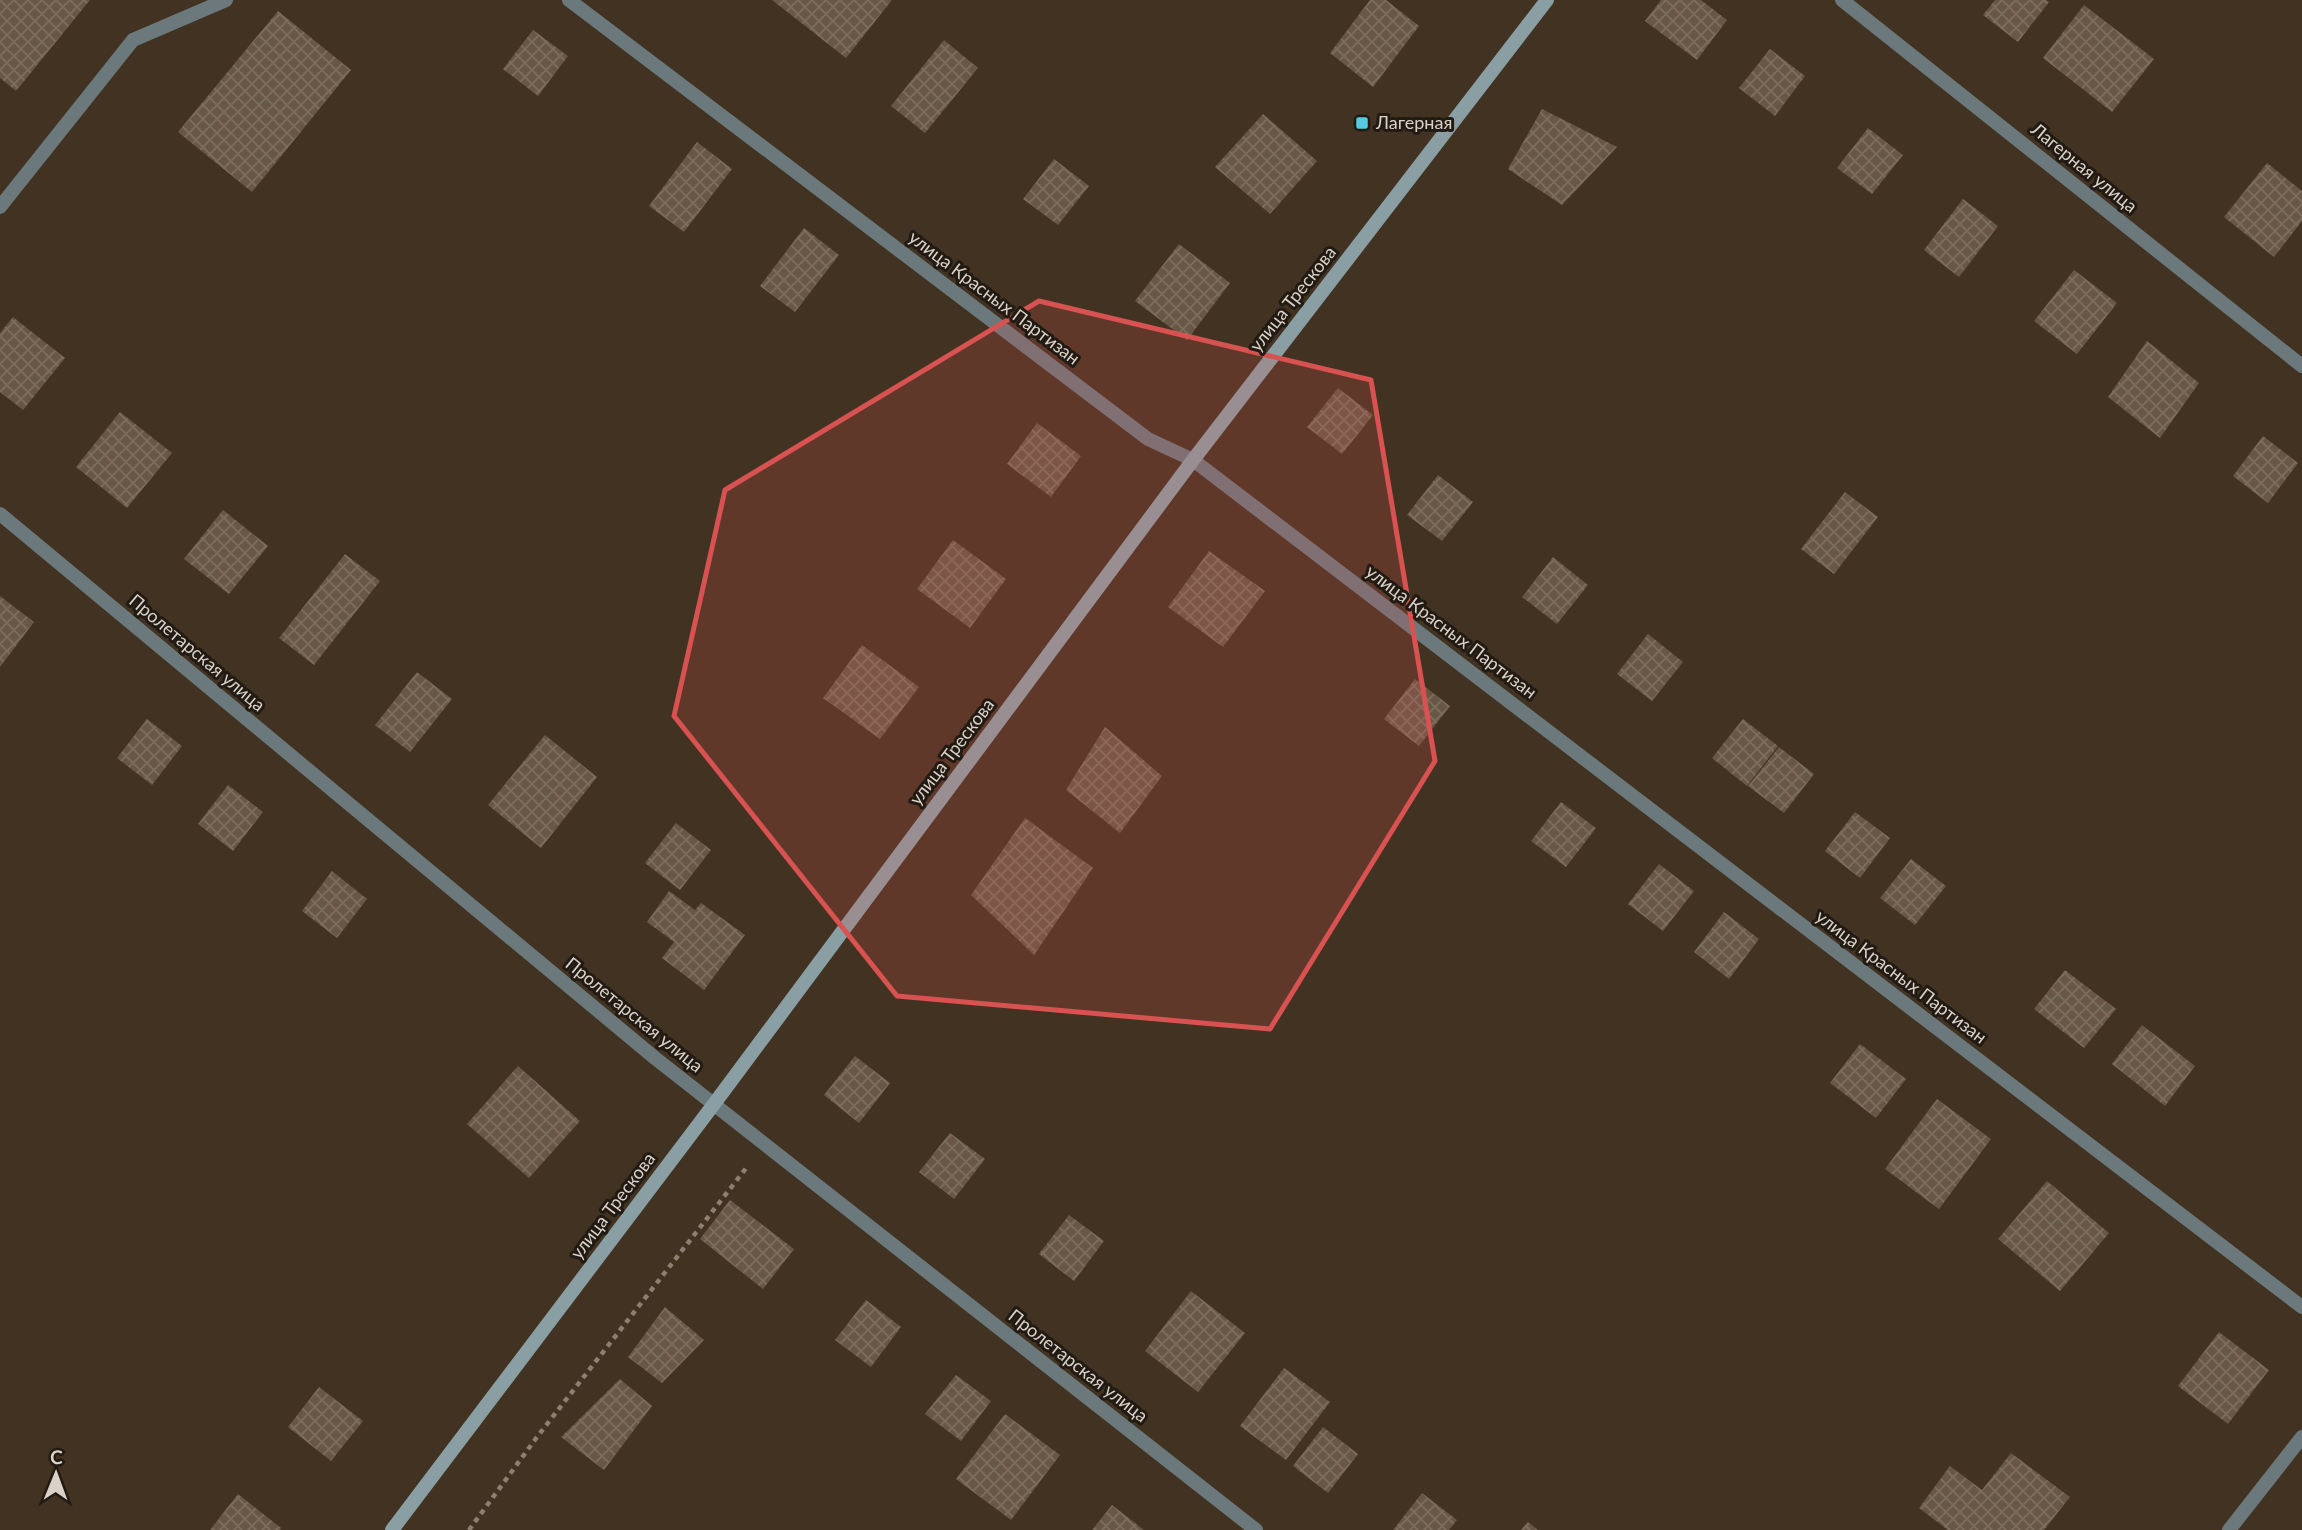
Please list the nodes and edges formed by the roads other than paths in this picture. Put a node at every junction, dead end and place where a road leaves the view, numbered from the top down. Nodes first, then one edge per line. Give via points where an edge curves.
1 (226, 0) edge
2 (569, 0) edge
3 (1547, 0) edge
4 (1842, 0) edge
5 (0, 207) edge
6 (2302, 366) edge
7 (1193, 460) junction
8 (0, 514) edge
9 (714, 1104) junction
10 (2302, 1307) edge
11 (2302, 1437) edge
12 (392, 1530) edge
13 (1256, 1530) edge
14 (2229, 1530) edge

1 - 5 street via 133,40
2 - 7 street, улица Красных Партизан via 1148,439
3 - 7 main road, улица Трескова
4 - 6 street, Лагерная улица
7 - 9 main road, улица Трескова
7 - 10 street, улица Красных Партизан
8 - 9 street, Пролетарская улица
9 - 12 main road, улица Трескова
9 - 13 street, Пролетарская улица
11 - 14 street

